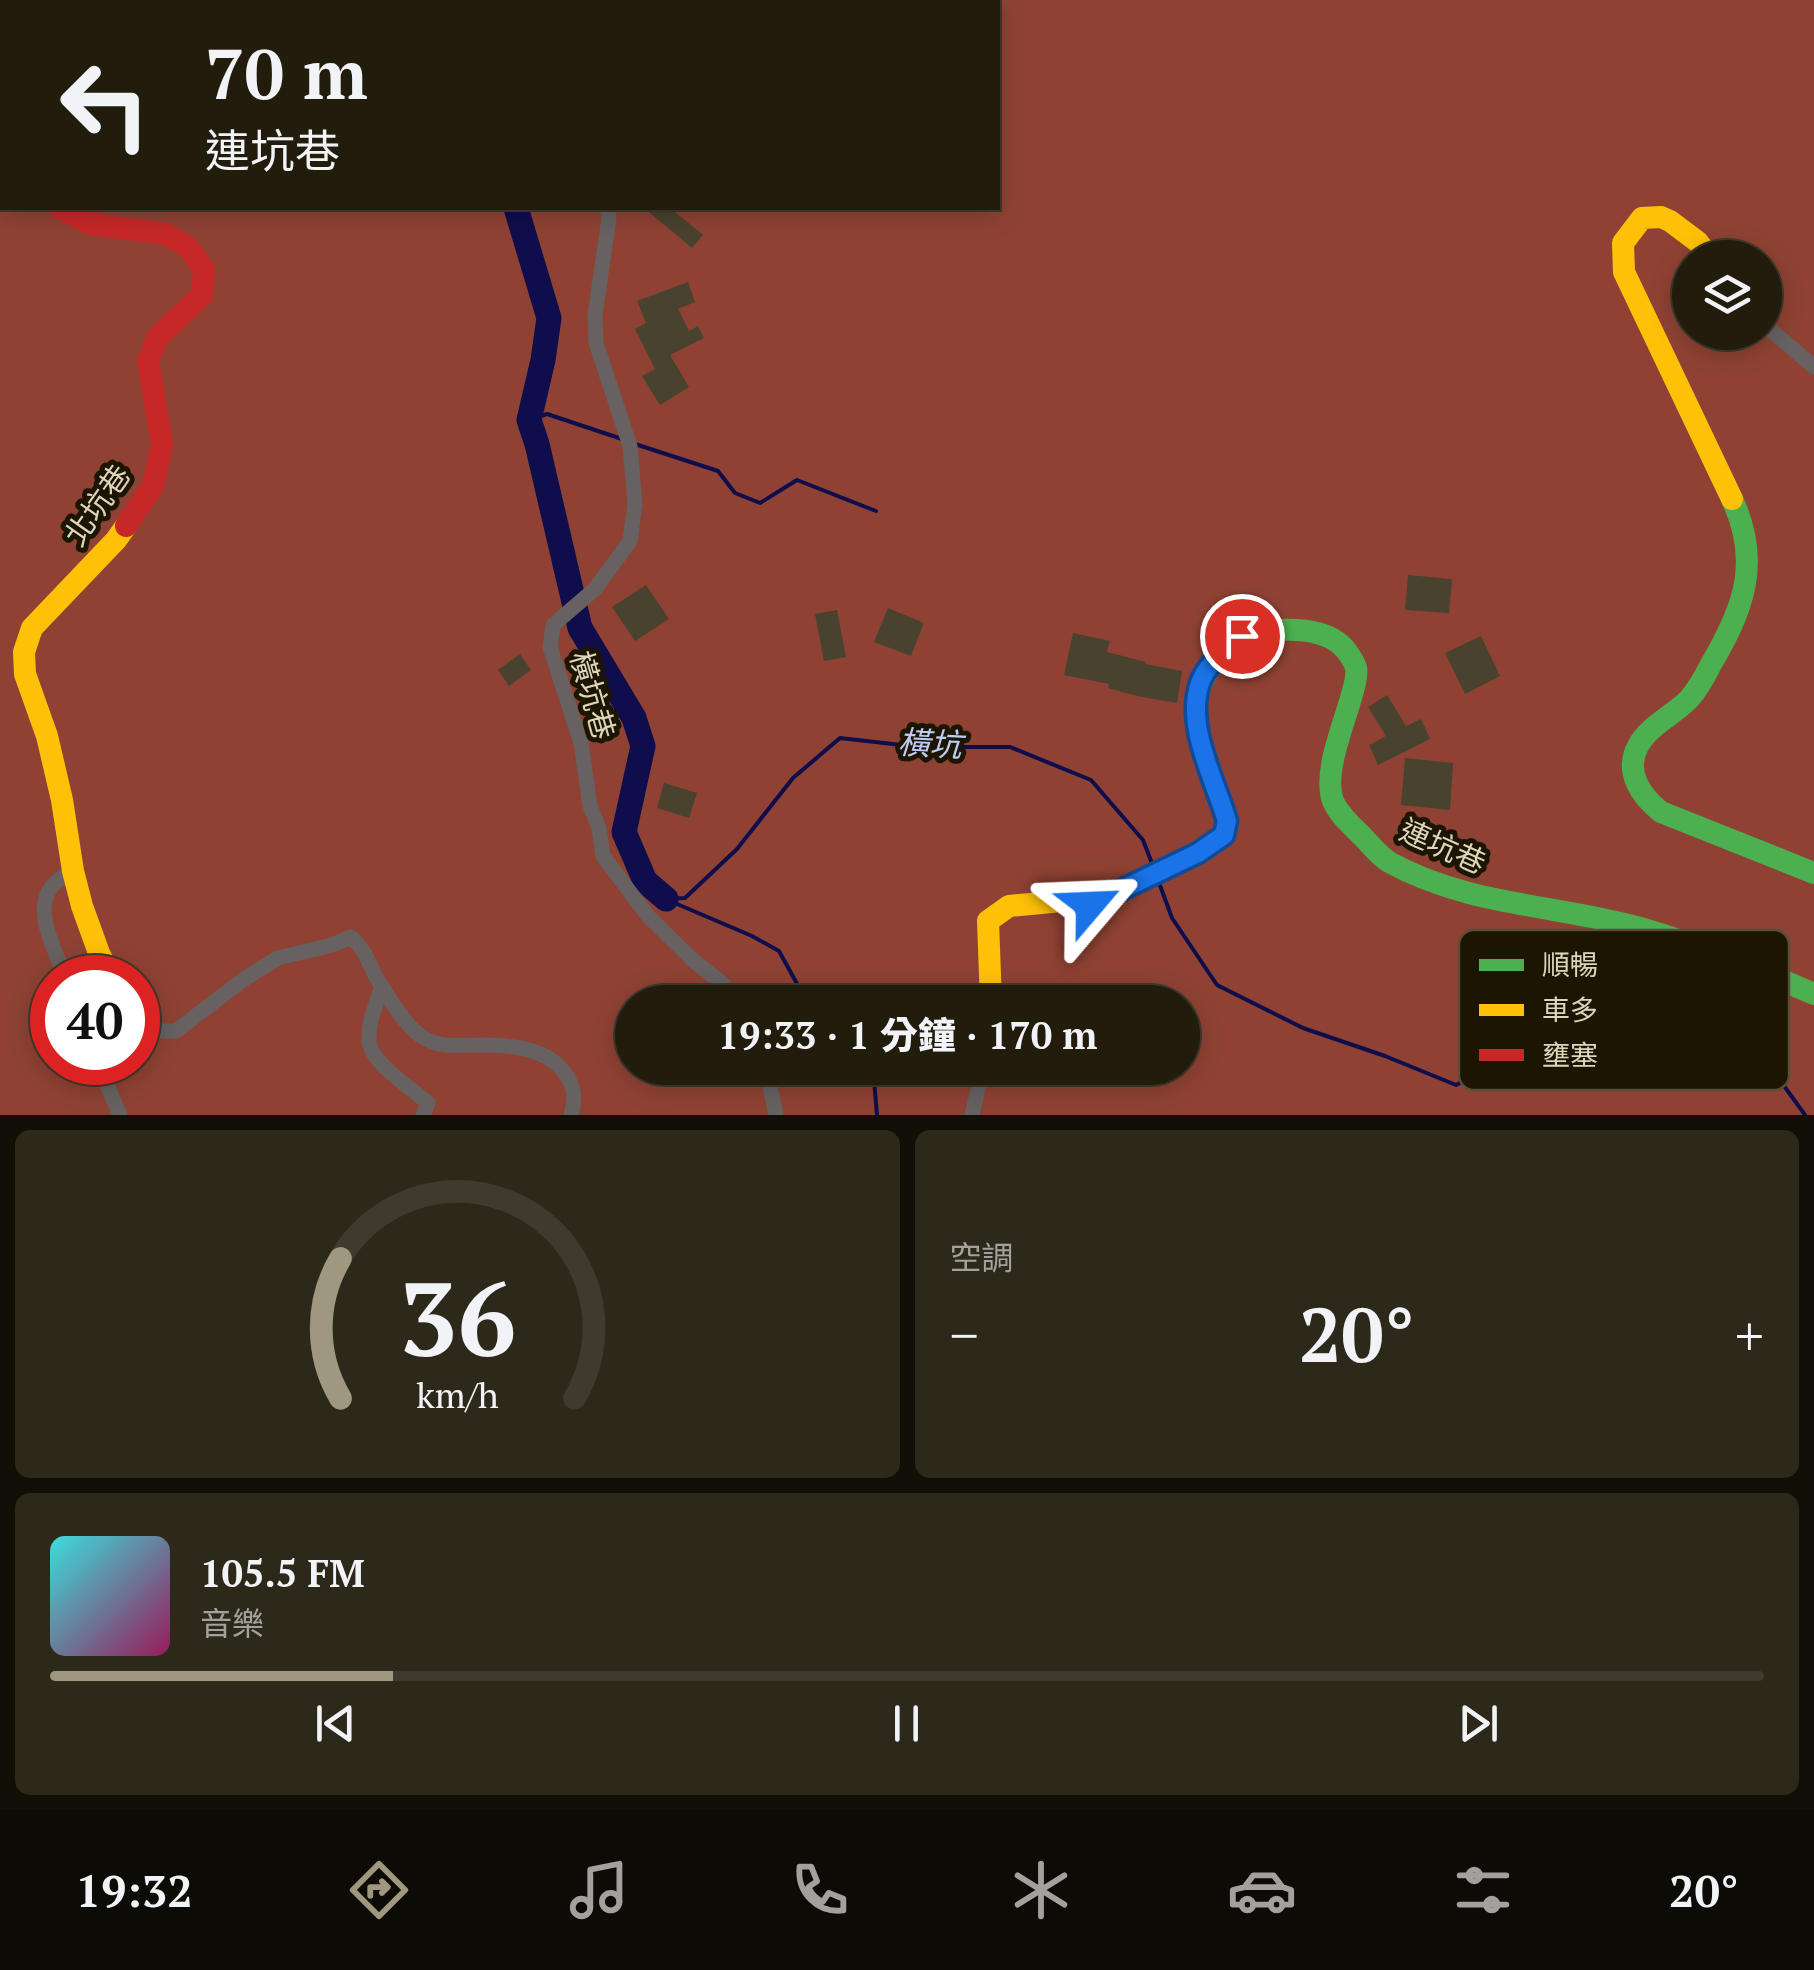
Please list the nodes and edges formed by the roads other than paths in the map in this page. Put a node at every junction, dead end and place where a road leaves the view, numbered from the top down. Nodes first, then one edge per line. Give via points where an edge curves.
1 (64, 210) edge
2 (607, 210) edge
3 (1695, 240) edge
4 (1782, 339) edge
5 (1814, 366) edge
6 (73, 872) junction
7 (1814, 873) edge
8 (1646, 930) edge
9 (58, 955) edge
10 (100, 955) edge
11 (1789, 983) edge
12 (723, 985) edge
13 (989, 985) edge
14 (382, 987) junction
15 (1814, 994) edge
16 (160, 1031) edge
17 (107, 1085) edge
18 (770, 1085) edge
19 (978, 1085) edge
20 (120, 1115) edge
21 (422, 1115) edge
22 (571, 1115) edge
23 (776, 1115) edge
24 (972, 1115) edge

1 - 6 street, 北坑巷 via 90,224 166,234 188,247 204,270 202,295 157,338 148,362 162,444 153,486 116,540 32,628 24,652 25,674 48,736
2 - 12 street, 橫坑巷 via 596,343 630,446 635,504 630,541 596,589 553,625 550,647 581,743 603,856 648,916
3 - 7 street via 1660,216 1642,218 1622,243 1624,272 1743,523 1748,566 1728,638 1690,699 1642,739 1633,780 1661,812
4 - 5 street
6 - 9 street via 54,882 43,904
6 - 10 street, 北坑巷
8 - 13 street, 連坑巷 via 1482,897 1386,860 1345,819 1330,789 1356,668 1332,638 1269,630 1242,636 1200,684 1199,736 1227,821 1224,835 1090,905 1009,906 988,922
11 - 15 street, 連坑巷
14 - 16 street via 350,937 278,958 176,1031
14 - 21 street via 369,1046 428,1103
14 - 22 street via 418,1035 437,1044 546,1055 572,1083
17 - 20 street
18 - 23 street
19 - 24 street

